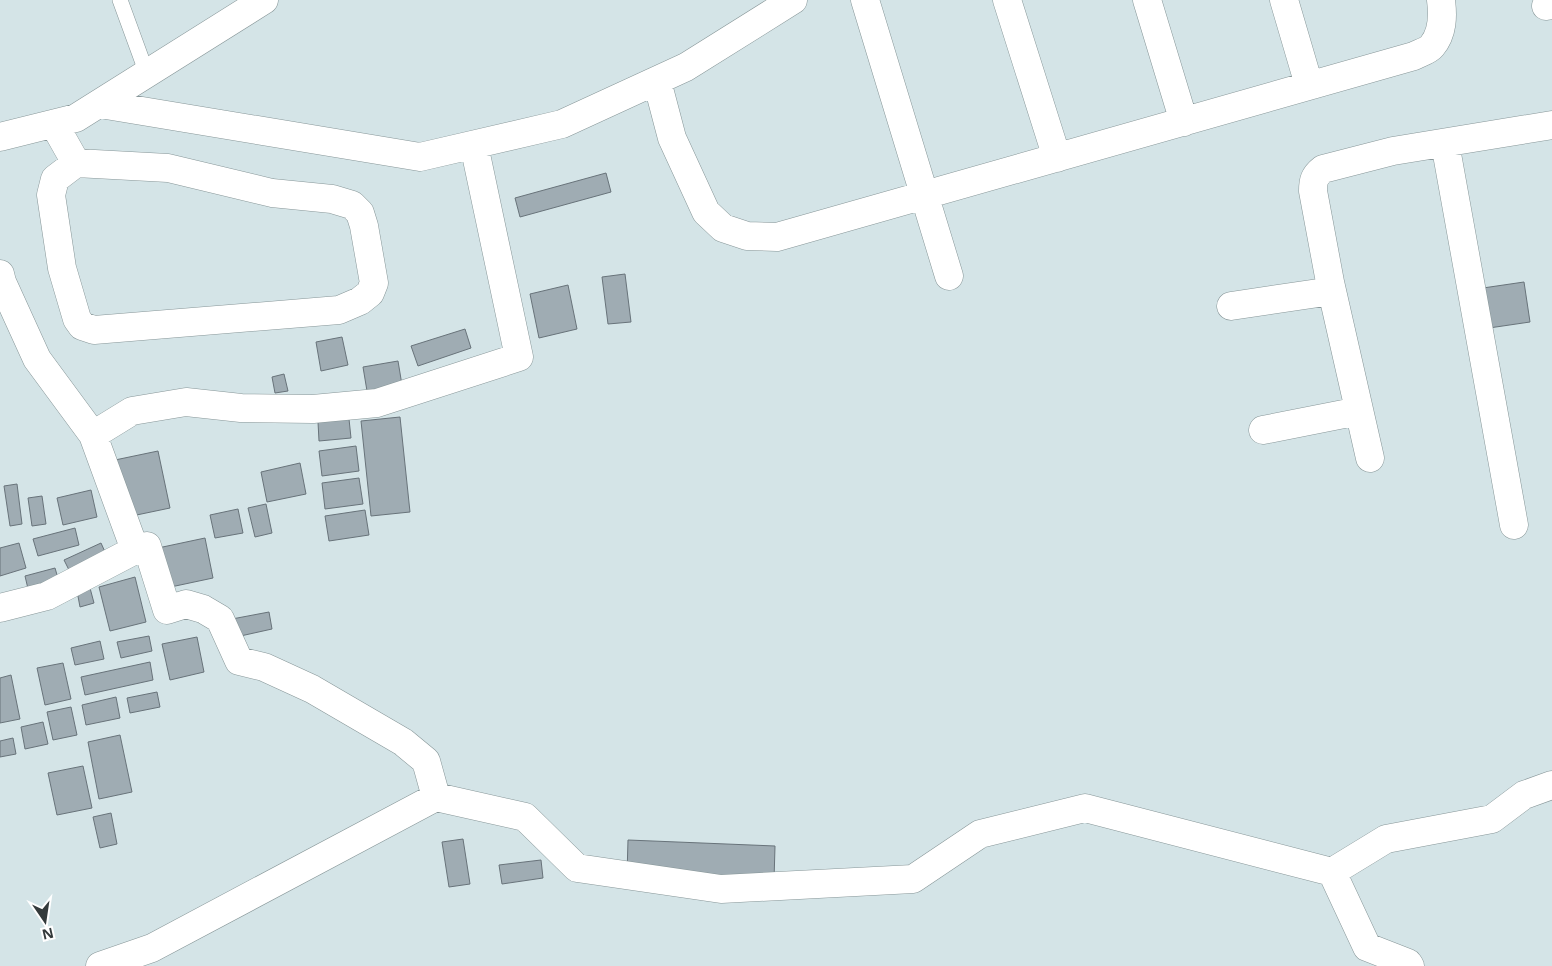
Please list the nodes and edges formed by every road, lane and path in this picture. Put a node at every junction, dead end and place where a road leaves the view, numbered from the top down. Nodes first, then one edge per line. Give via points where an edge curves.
1 (120, 0) edge
2 (264, 0) edge
3 (793, 0) edge
4 (865, 0) edge
5 (1007, 0) edge
6 (1147, 0) edge
7 (1284, 0) edge
8 (1441, 0) edge
9 (147, 74) junction
10 (656, 81) junction
11 (1309, 85) junction
12 (100, 104) junction
13 (1184, 122) junction
14 (54, 124) junction
15 (1552, 125) edge
16 (0, 137) edge
17 (1445, 143) junction
18 (474, 145) junction
19 (1057, 158) junction
20 (76, 163) junction
21 (925, 196) junction
22 (0, 274) edge
23 (949, 276) dead end
24 (1332, 292) junction
25 (1231, 306) dead end
26 (1359, 412) junction
27 (1263, 430) dead end
28 (93, 435) junction
29 (1370, 458) dead end
30 (1514, 525) dead end
31 (135, 550) junction
32 (0, 608) edge
33 (1552, 785) edge
34 (436, 797) junction
35 (1332, 872) junction
36 (1364, 956) edge
37 (100, 966) edge
38 (1410, 966) edge

1 - 9 lane
2 - 9 street
3 - 10 street via 686,68
4 - 21 street
5 - 19 street
6 - 13 street
7 - 11 street
8 - 11 street via 1443,18 1431,48 1414,56
9 - 12 street
10 - 18 street via 562,124
10 - 21 street via 672,138 706,212 723,228 747,236 777,237
11 - 13 street
12 - 14 street via 76,118
12 - 18 street via 420,157
13 - 19 street
14 - 16 street
14 - 20 street
15 - 17 street
17 - 24 street via 1393,152 1323,169 1316,174 1313,191
17 - 30 street
18 - 28 street via 519,357 378,403 304,409 241,408 186,402 132,411
19 - 21 street
20 - 20 street via 55,179 51,195 62,268 82,326 94,330 339,310 370,293 374,282 364,226 360,213 352,205 332,199 272,193 168,168
21 - 23 street
22 - 28 street via 37,359
24 - 25 street
24 - 26 street
26 - 27 street
26 - 29 street
28 - 31 street
31 - 32 street via 47,596
31 - 34 street via 148,546 167,610 186,604 203,609 220,619 239,662 264,667 312,689 403,742 426,762
33 - 35 street via 1524,795 1492,819 1386,839
34 - 35 street via 525,817 577,868 721,889 913,879 980,834 1086,808
34 - 37 street via 152,948
35 - 36 street
36 - 38 street via 1408,963

